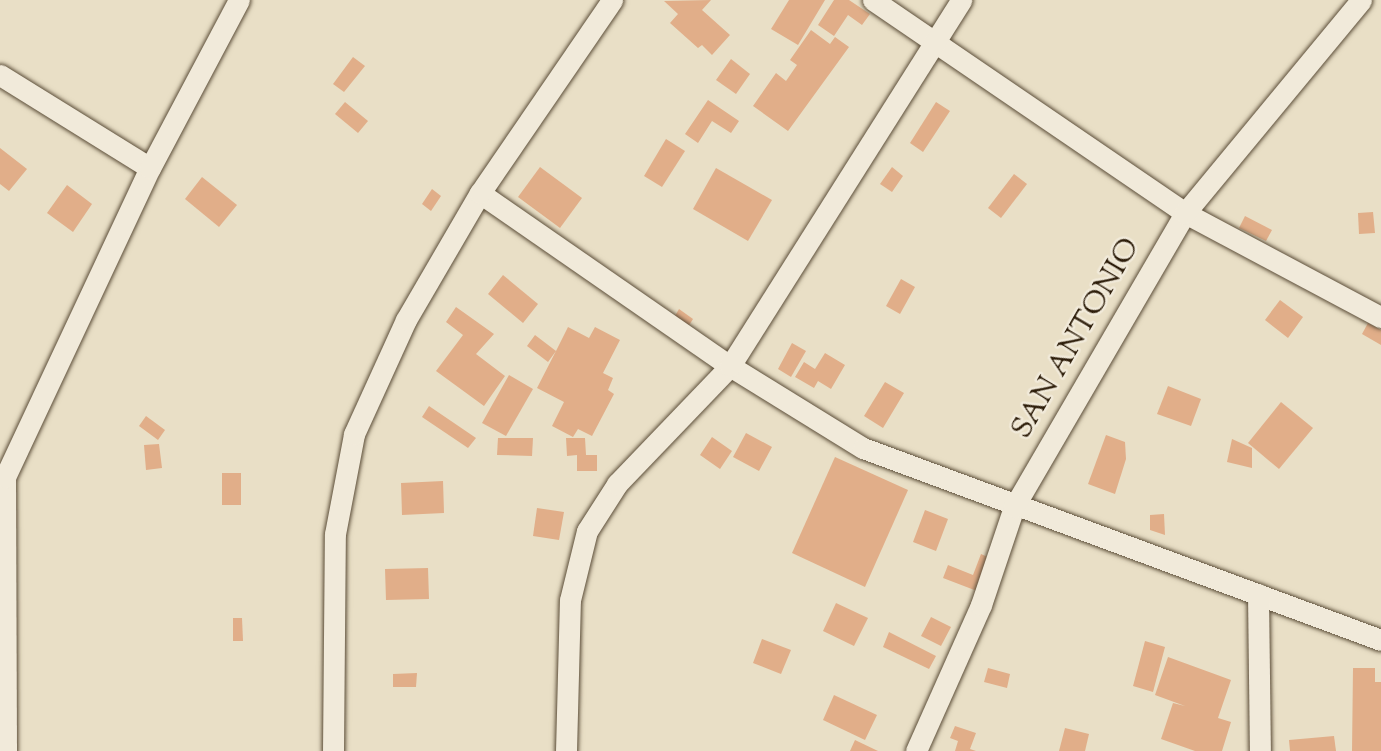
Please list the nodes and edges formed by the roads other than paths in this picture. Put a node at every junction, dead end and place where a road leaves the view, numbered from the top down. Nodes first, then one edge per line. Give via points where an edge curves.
1 (239, 0) edge
2 (612, 0) edge
3 (873, 0) edge
4 (961, 0) edge
5 (1361, 0) edge
6 (932, 44) junction
7 (0, 75) edge
8 (150, 168) junction
9 (480, 193) junction
10 (1185, 213) junction
11 (1381, 317) edge
12 (730, 366) junction
13 (1014, 507) junction
14 (1258, 594) junction
15 (3, 618) edge
16 (1381, 640) edge
17 (6, 751) edge
18 (333, 751) edge
19 (566, 751) edge
20 (916, 751) edge
21 (1260, 751) edge

1 - 8 street
2 - 9 street
3 - 6 street
4 - 6 street
5 - 10 street, SAN ANTONIO
6 - 10 street
6 - 12 street
7 - 8 street
8 - 15 street via 5,477
9 - 12 street
9 - 18 street via 406,320 354,434 335,534
10 - 11 street
10 - 13 street, SAN ANTONIO
12 - 13 street via 863,448
12 - 19 street via 617,484 587,531 570,600
13 - 14 street
13 - 20 street, SAN ANTONIO via 981,604
14 - 16 street
14 - 21 street
15 - 17 street

